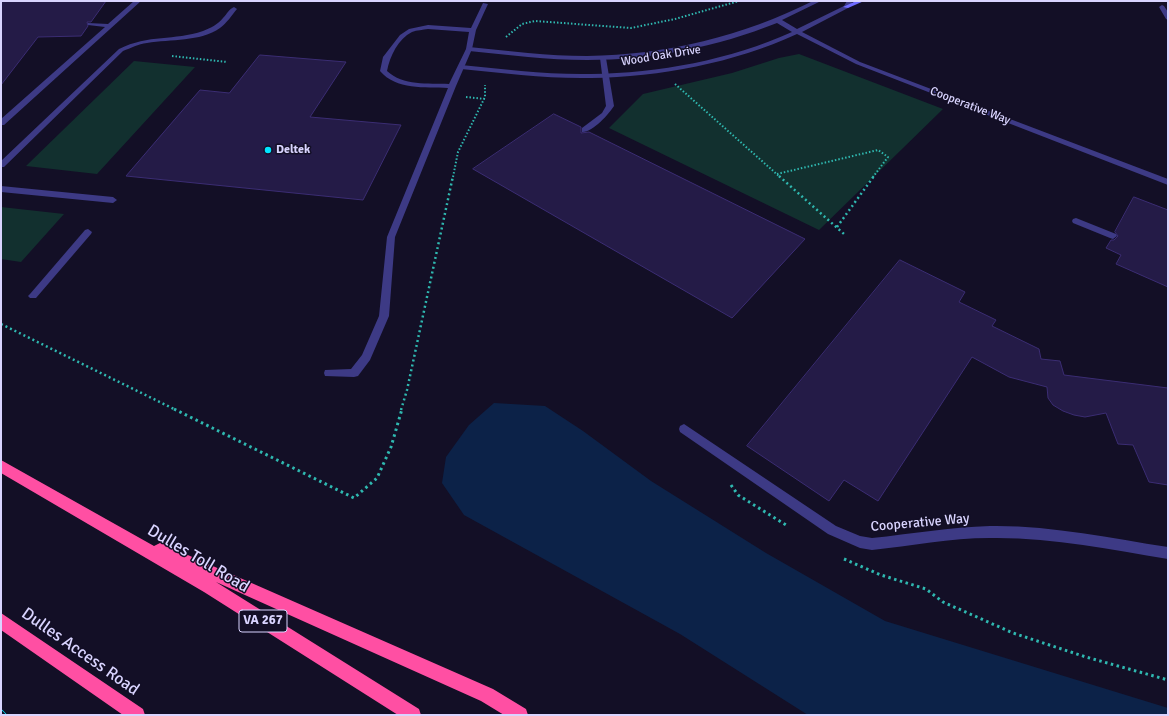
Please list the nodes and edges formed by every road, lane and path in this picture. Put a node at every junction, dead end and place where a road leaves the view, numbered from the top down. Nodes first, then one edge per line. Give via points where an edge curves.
1 (138, 1) edge
2 (739, 1) edge
3 (818, 1) edge
4 (850, 1) edge
5 (862, 1) edge
6 (485, 4) dead end
7 (1162, 7) dead end
8 (846, 8) junction
9 (234, 9) dead end
10 (1168, 18) edge
11 (777, 20) junction
12 (90, 24) dead end
13 (110, 26) junction
14 (473, 30) junction
15 (798, 33) junction
16 (502, 41) dead end
17 (469, 49) junction
18 (169, 56) dead end
19 (603, 58) junction
20 (226, 62) dead end
21 (461, 66) junction
22 (606, 75) junction
23 (481, 82) dead end
24 (673, 83) dead end
25 (452, 86) junction
26 (1, 123) edge
27 (585, 130) dead end
28 (1, 165) edge
29 (776, 174) junction
30 (1168, 182) edge
31 (1, 189) edge
32 (113, 200) dead end
33 (1076, 221) dead end
34 (837, 228) junction
35 (88, 232) dead end
36 (844, 234) dead end
37 (1113, 236) dead end
38 (34, 296) dead end
39 (1, 324) edge
40 (329, 373) dead end
41 (684, 430) dead end
42 (1, 466) edge
43 (729, 483) dead end
44 (789, 527) dead end
45 (113, 529) junction
46 (1168, 553) edge
47 (839, 556) dead end
48 (1, 621) edge
49 (1168, 680) edge
50 (137, 715) edge
51 (413, 715) edge
52 (520, 715) edge

1 - 13 street
2 - 16 path via 675,20 631,28 534,21 522,24
3 - 11 street, Wood Oak Drive
4 - 8 street
5 - 8 main road
6 - 14 street
7 - 10 street
8 - 15 street, Wood Oak Drive
9 - 28 street via 220,24 210,30 138,42 121,50
11 - 15 street, Cooperative Way
11 - 19 street, Wood Oak Drive via 690,46
12 - 13 street
13 - 26 street
14 - 17 street
14 - 25 street via 428,27 411,30 402,36 386,57 383,71 388,77 407,83
15 - 22 street, Wood Oak Drive via 733,54 691,64 647,72
15 - 30 street, Cooperative Way via 858,63
17 - 19 street, Wood Oak Drive via 557,57
17 - 21 street
18 - 20 path
19 - 22 street
21 - 22 street, Wood Oak Drive via 555,75
21 - 25 street
22 - 27 street via 610,106 605,114
23 - 39 path via 486,89 485,97 458,152 407,390 391,447 377,478 354,498
24 - 29 path
25 - 40 street via 391,236 384,316 366,357 354,373
29 - 34 path
29 - 34 path via 878,150 888,157
31 - 32 street
33 - 37 street
34 - 36 path
35 - 38 street
41 - 46 street, Cooperative Way via 832,530 860,542 872,544 948,534 1034,533
42 - 45 highway, Dulles Toll Road / VA 267
43 - 44 path via 738,495
45 - 51 highway, Dulles Toll Road / VA 267
45 - 52 highway via 487,695
47 - 49 path via 881,575 926,589 943,602 1013,632 1086,657
48 - 50 highway, Dulles Access Road

